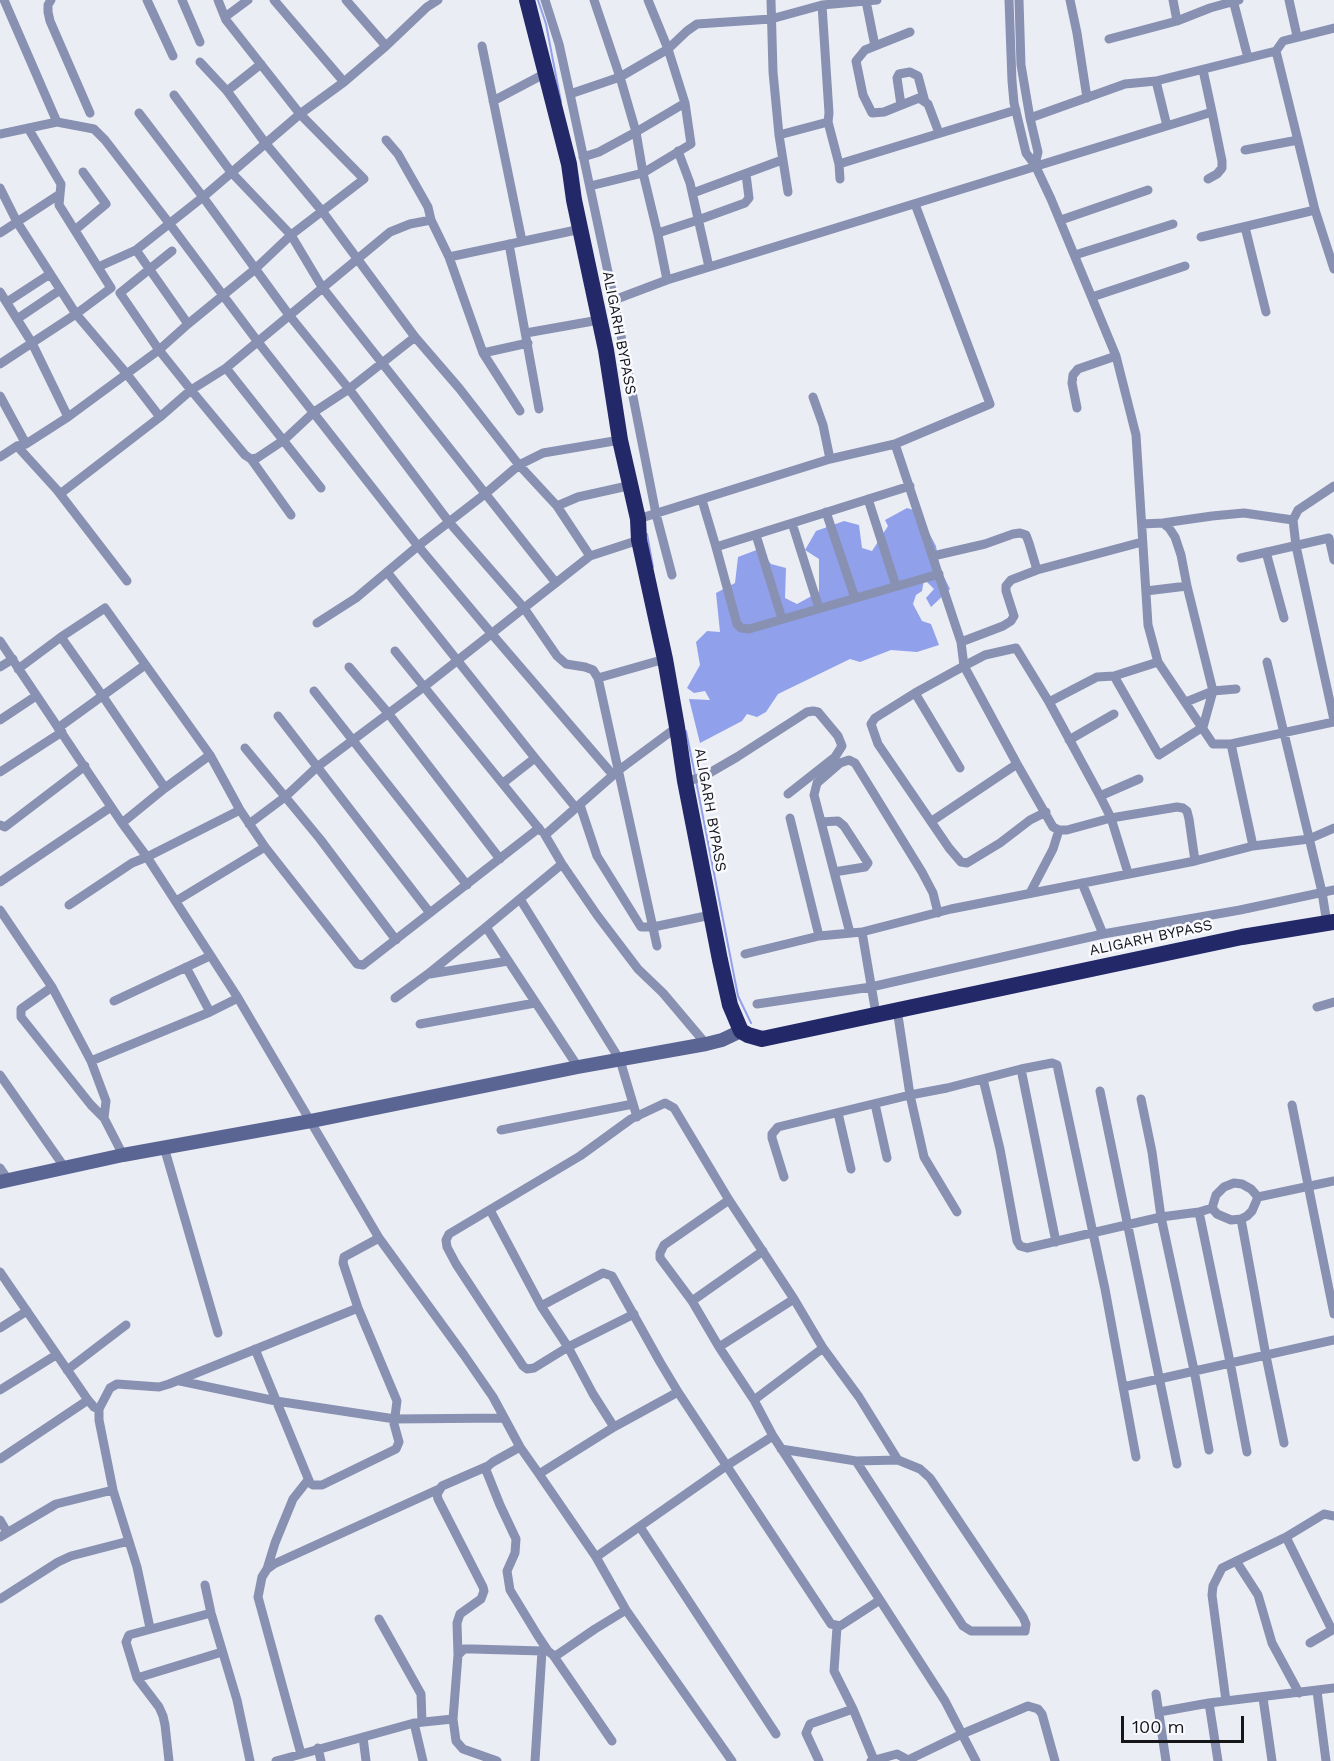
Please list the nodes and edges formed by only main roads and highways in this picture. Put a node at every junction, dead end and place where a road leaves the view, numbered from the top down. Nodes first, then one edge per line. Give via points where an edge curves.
1 (534, 1) edge
2 (1329, 920) edge

1 - 2 highway, ALIGARH BYPASS via 606,350 620,440 632,485 647,517 639,540 677,727 692,780 711,915 730,1005 741,1031 762,1039 873,1001 897,1009

